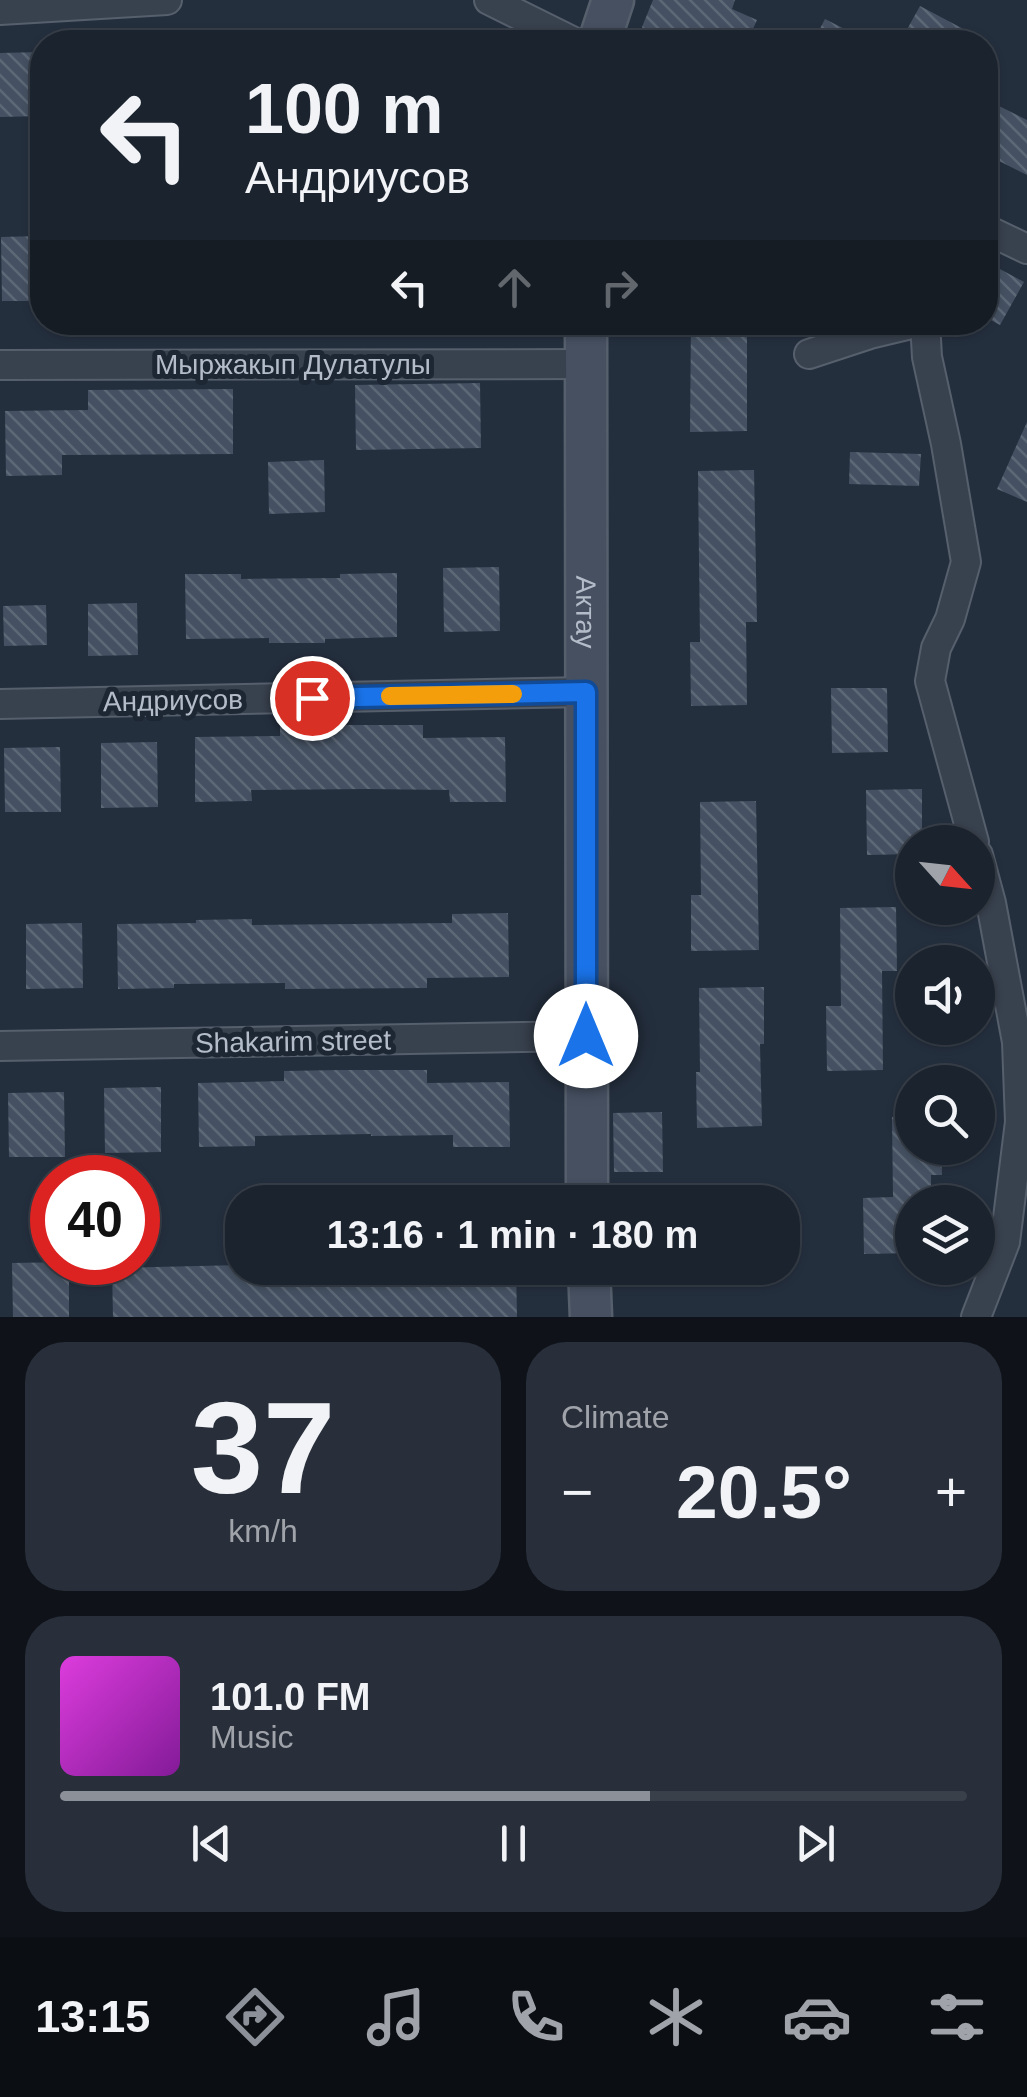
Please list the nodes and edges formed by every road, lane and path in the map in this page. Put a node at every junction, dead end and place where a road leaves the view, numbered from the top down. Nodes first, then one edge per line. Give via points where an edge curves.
1 (167, 0) edge
2 (489, 0) edge
3 (613, 0) edge
4 (0, 10) edge
5 (550, 30) edge
6 (603, 30) edge
7 (998, 236) edge
8 (1027, 249) edge
9 (586, 335) edge
10 (867, 335) edge
11 (924, 335) edge
12 (809, 354) dead end
13 (0, 364) edge
14 (586, 364) junction
15 (586, 692) junction
16 (0, 704) edge
17 (969, 825) edge
18 (994, 925) edge
19 (586, 1036) junction
20 (0, 1046) edge
21 (586, 1185) edge
22 (590, 1285) edge
23 (591, 1317) edge
24 (976, 1317) edge

1 - 4 street
2 - 5 street
3 - 6 street
7 - 8 street
9 - 14 street, Актау
10 - 12 street
11 - 17 street via 966,562 930,680
13 - 14 street, Мыржакып Дулатулы
14 - 15 street, Актау
15 - 16 street, Андриусов
15 - 19 street, Актау
18 - 24 street via 1017,1042 1020,1122 1005,1242
19 - 20 street, Shakarim street
19 - 21 street, Актау
22 - 23 street

